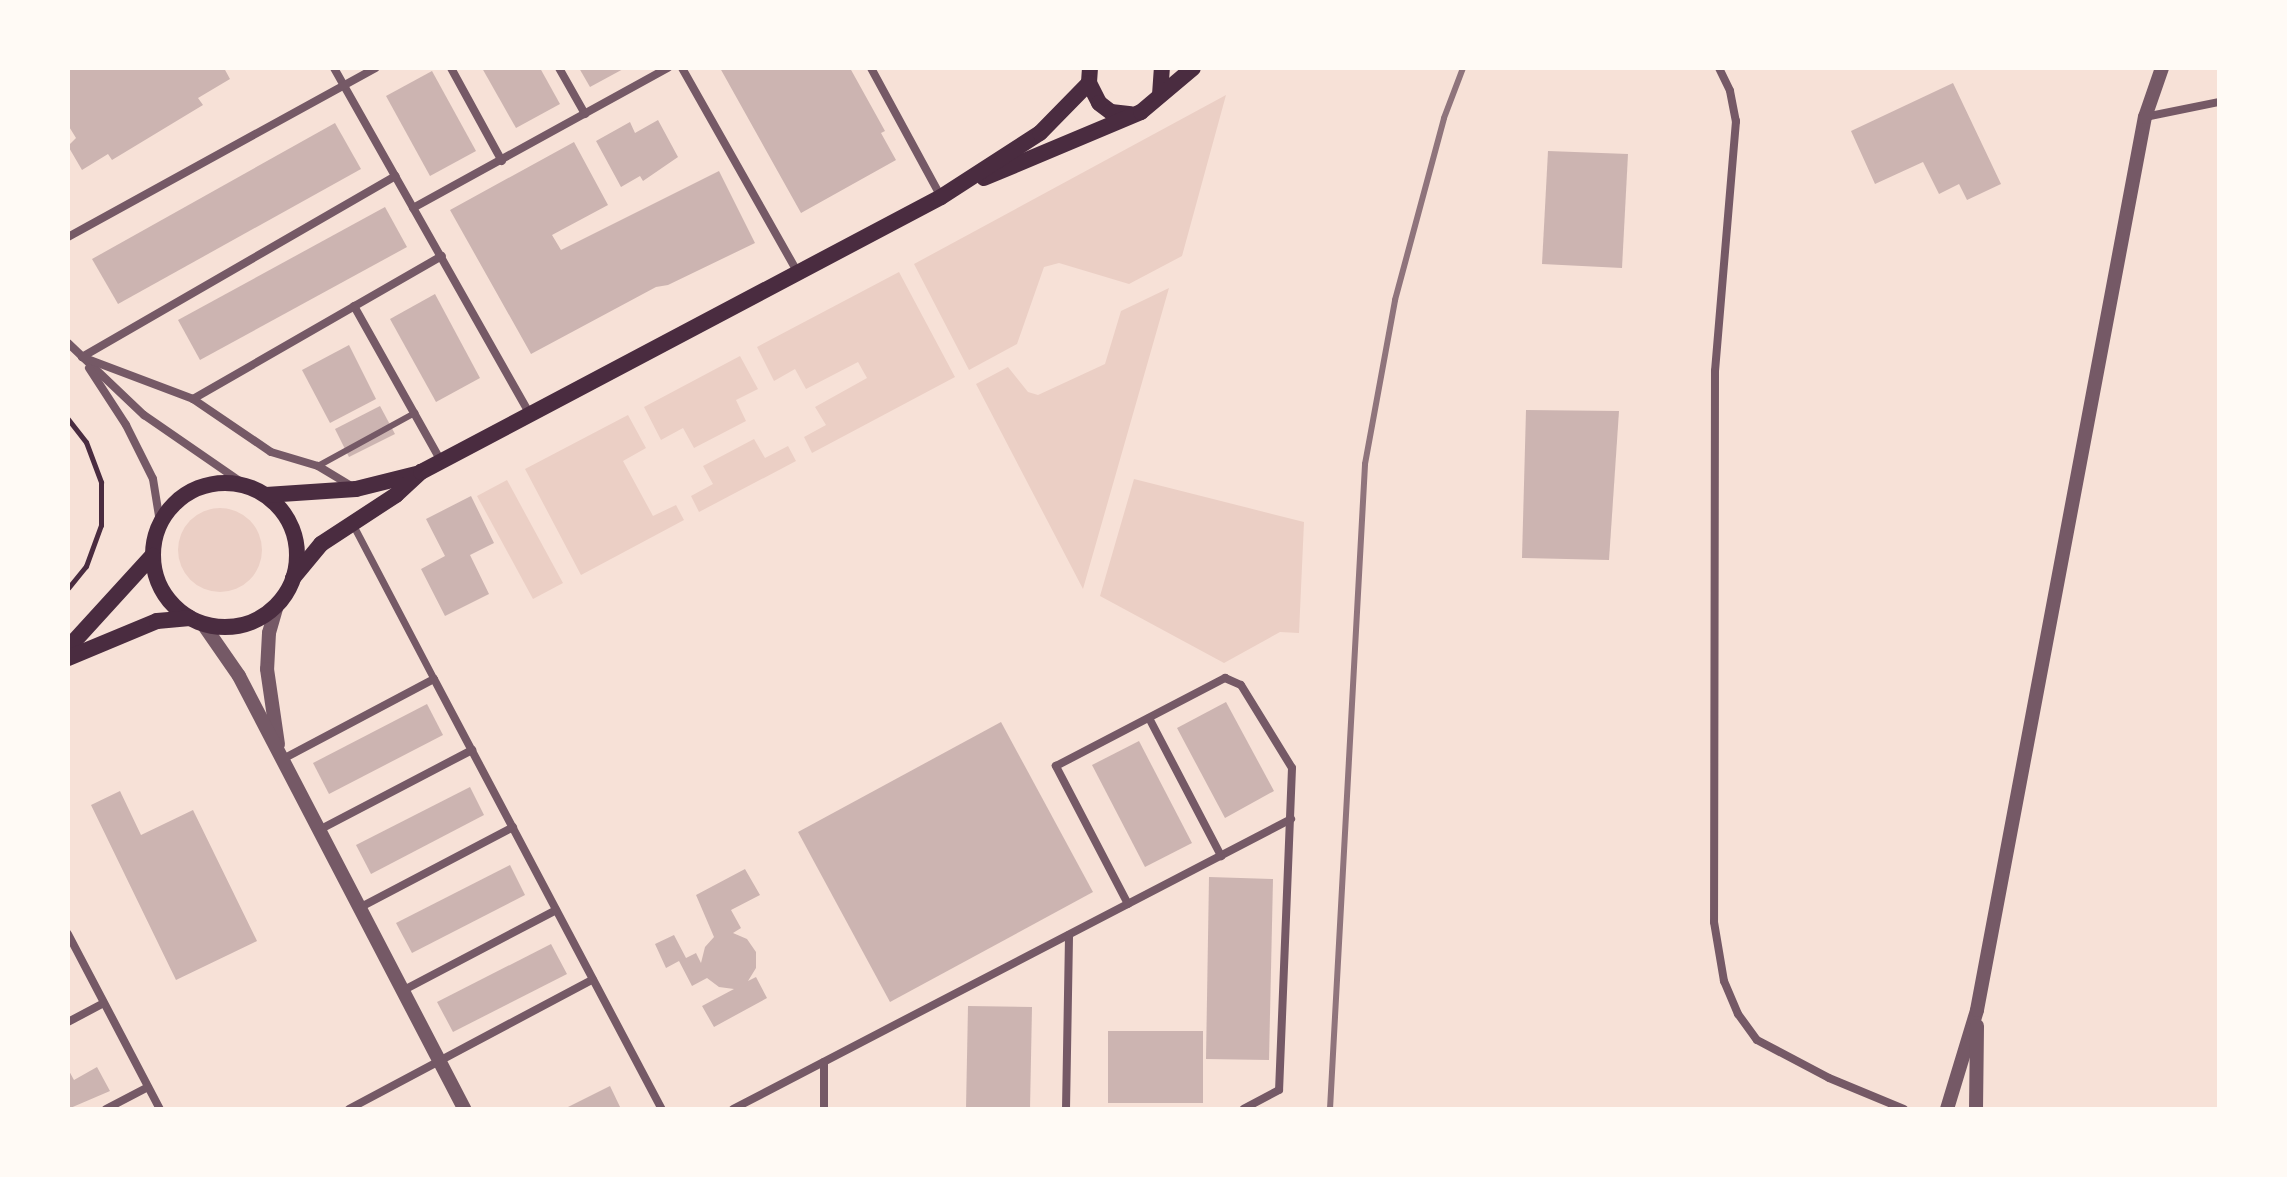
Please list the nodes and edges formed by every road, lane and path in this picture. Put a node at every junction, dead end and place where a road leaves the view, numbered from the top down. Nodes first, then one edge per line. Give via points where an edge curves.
1 (334, 68) edge
2 (376, 68) edge
3 (451, 68) edge
4 (559, 68) edge
5 (668, 68) edge
6 (682, 68) edge
7 (871, 68) edge
8 (1162, 68) edge
9 (1193, 68) edge
10 (1719, 68) edge
11 (2162, 68) edge
12 (1088, 74) edge
13 (344, 86) junction
14 (1160, 95) junction
15 (2219, 102) edge
16 (585, 114) junction
17 (1133, 114) junction
18 (2145, 117) junction
19 (502, 161) junction
20 (396, 176) junction
21 (941, 197) junction
22 (413, 208) junction
23 (68, 237) edge
24 (442, 256) junction
25 (797, 271) junction
26 (354, 306) junction
27 (68, 343) edge
28 (82, 357) junction
29 (193, 399) junction
30 (529, 412) junction
31 (415, 413) junction
32 (68, 419) edge
33 (441, 461) junction
34 (318, 466) junction
35 (421, 472) junction
36 (247, 486) junction
37 (356, 489) junction
38 (266, 495) junction
39 (160, 522) junction
40 (352, 523) junction
41 (152, 556) junction
42 (293, 578) junction
43 (68, 588) edge
44 (277, 605) junction
45 (196, 621) junction
46 (68, 648) edge
47 (68, 658) edge
48 (434, 679) junction
49 (1149, 718) junction
50 (472, 750) junction
51 (281, 760) junction
52 (1291, 819) junction
53 (513, 827) junction
54 (318, 831) junction
55 (1221, 856) junction
56 (1128, 904) junction
57 (359, 909) junction
58 (556, 910) junction
59 (68, 934) edge
60 (1069, 935) junction
61 (593, 979) junction
62 (402, 991) junction
63 (103, 1003) junction
64 (1977, 1010) junction
65 (68, 1022) edge
66 (439, 1061) junction
67 (824, 1062) junction
68 (148, 1087) junction
69 (106, 1109) edge
70 (160, 1109) edge
71 (349, 1109) edge
72 (464, 1109) edge
73 (662, 1109) edge
74 (733, 1109) edge
75 (824, 1109) edge
76 (1066, 1109) edge
77 (1244, 1109) edge
78 (1904, 1109) edge
79 (1947, 1109) edge
80 (1976, 1109) edge

1 - 13 street
2 - 13 street
3 - 19 street
4 - 16 street
5 - 16 street
6 - 25 street
7 - 21 street
8 - 14 main road
9 - 14 main road
10 - 78 street via 1736,121 1715,371 1714,922 1724,981 1757,1040
11 - 18 street
12 - 17 main road via 1105,108
12 - 21 main road via 1040,133
13 - 20 street
13 - 23 street
14 - 17 main road
15 - 18 street
16 - 19 street
17 - 21 main road
18 - 64 street
19 - 22 street
20 - 22 street
20 - 28 street
21 - 25 main road
22 - 24 street
24 - 26 street
24 - 30 street
25 - 30 main road
26 - 29 street
26 - 31 street
27 - 28 street
28 - 29 street
28 - 36 street via 144,415
28 - 39 street via 153,479
29 - 34 street via 271,452
30 - 33 main road
31 - 33 street
31 - 34 lane
32 - 43 path via 86,442 101,482 101,525 86,566
33 - 35 main road
34 - 37 street
35 - 37 main road
35 - 40 main road
36 - 38 main road
36 - 39 main road via 227,483 197,489 172,505
37 - 38 main road
38 - 42 main road via 279,507 296,541
39 - 41 main road
40 - 42 main road via 321,544
40 - 48 street
41 - 45 main road via 162,592
41 - 46 main road
42 - 44 main road
44 - 45 main road via 243,625
44 - 51 street via 267,669
45 - 47 main road via 157,621
45 - 51 street via 239,676
48 - 50 street
48 - 51 street
49 - 52 street via 1225,678 1241,685 1292,768
49 - 55 street
49 - 56 street via 1056,766
50 - 53 street
50 - 54 street
51 - 54 street
52 - 55 street
52 - 77 street via 1279,1090
53 - 57 street
53 - 58 street
54 - 57 street
55 - 56 street
56 - 60 street
57 - 62 street
58 - 61 street
58 - 62 street
59 - 63 street
60 - 67 street
60 - 76 street
61 - 66 street
61 - 73 street
62 - 66 street
63 - 65 street
63 - 68 street
64 - 79 street
64 - 80 street
66 - 71 street
66 - 72 street
67 - 74 street
67 - 75 street
68 - 69 street
68 - 70 street

